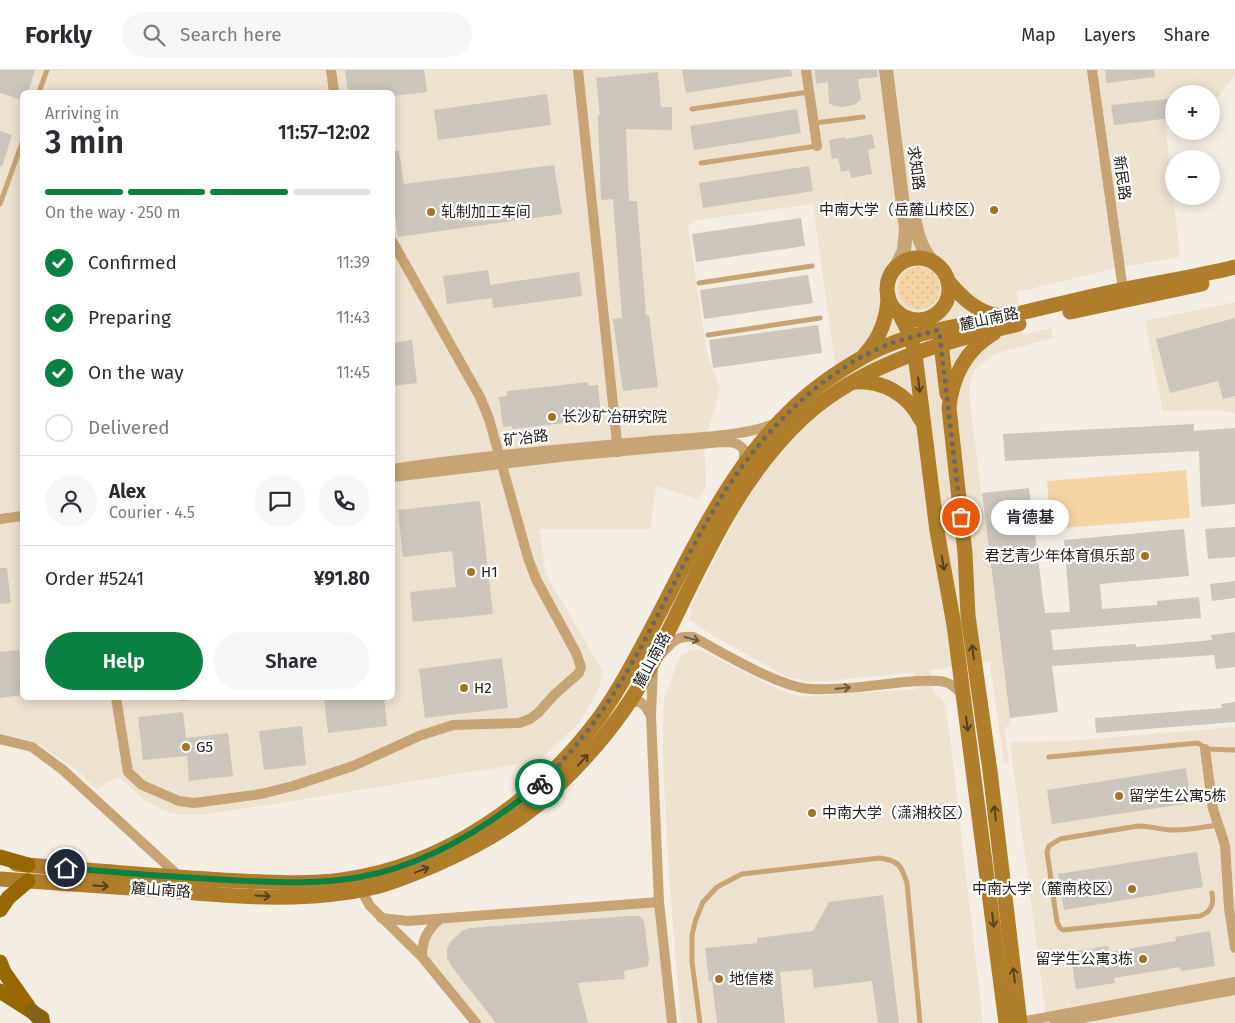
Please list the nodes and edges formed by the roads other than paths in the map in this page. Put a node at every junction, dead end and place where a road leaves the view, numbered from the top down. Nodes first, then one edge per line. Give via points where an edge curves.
1 (47, 70) edge
2 (331, 70) edge
3 (578, 70) edge
4 (806, 70) edge
5 (886, 70) edge
6 (894, 70) edge
7 (1092, 70) edge
8 (40, 90) edge
9 (334, 90) edge
10 (809, 92) junction
11 (692, 109) dead end
12 (863, 117) dead end
13 (813, 123) junction
14 (817, 146) joint
15 (20, 149) edge
16 (701, 163) dead end
17 (0, 204) edge
18 (395, 249) edge
19 (934, 263) junction
20 (812, 266) dead end
21 (1235, 267) edge
22 (895, 268) junction
23 (1235, 277) edge
24 (948, 281) junction
25 (698, 283) dead end
26 (1123, 290) junction
27 (888, 291) junction
28 (943, 308) junction
29 (900, 313) junction
30 (820, 318) dead end
31 (1005, 322) junction
32 (708, 335) dead end
33 (911, 337) junction
34 (940, 338) junction
35 (915, 354) junction
36 (857, 361) junction
37 (852, 382) junction
38 (949, 408) junction
39 (782, 420) junction
40 (924, 425) junction
41 (618, 448) junction
42 (501, 460) junction
43 (744, 463) junction
44 (395, 469) edge
45 (395, 477) edge
46 (20, 516) edge
47 (0, 519) edge
48 (20, 522) edge
49 (0, 525) edge
50 (653, 662) junction
51 (964, 696) junction
52 (116, 700) edge
53 (625, 708) junction
54 (651, 716) junction
55 (0, 739) edge
56 (1205, 749) junction
57 (1235, 750) edge
58 (1049, 757) dead end
59 (1218, 825) junction
60 (0, 857) edge
61 (0, 862) edge
62 (28, 865) junction
63 (179, 877) junction
64 (0, 879) edge
65 (28, 881) junction
66 (362, 883) junction
67 (200, 893) junction
68 (1212, 893) dead end
69 (659, 902) junction
70 (0, 910) edge
71 (381, 918) junction
72 (441, 919) junction
73 (1235, 948) edge
74 (422, 957) junction
75 (0, 962) edge
76 (1235, 982) edge
77 (1235, 990) edge
78 (0, 991) edge
79 (32, 1011) junction
80 (43, 1023) edge
81 (50, 1023) edge
82 (476, 1023) edge
83 (672, 1023) edge
84 (700, 1023) edge
85 (920, 1023) edge
86 (1015, 1023) edge
87 (1055, 1023) edge

1 - 8 lane
2 - 9 street
3 - 41 street
4 - 10 street
5 - 22 street, 求知路 via 906,229 904,250
6 - 19 street, 求知路 via 915,222 921,244
7 - 26 street, 新民路
10 - 11 lane
10 - 13 street
12 - 13 lane
13 - 14 street
14 - 16 lane
15 - 17 lane
18 - 42 street via 480,397
19 - 22 main road via 914,258
19 - 24 main road
20 - 25 lane
21 - 26 main road, 麓山南路
22 - 27 main road via 890,275
23 - 31 main road, 麓山南路
24 - 28 main road via 948,295
24 - 31 main road via 976,307
26 - 31 main road, 麓山南路
27 - 29 main road via 889,300
27 - 36 main road via 886,314 878,337
28 - 29 main road via 932,316 919,319
28 - 34 main road
29 - 33 main road
30 - 32 lane
31 - 34 main road, 麓山南路
31 - 38 main road via 967,356 953,381
33 - 34 main road, 麓山南路
33 - 35 main road
33 - 36 main road, 麓山南路
34 - 35 main road, 麓山南路
34 - 38 main road
35 - 37 main road, 麓山南路
35 -> 40 main road
36 - 39 main road, 麓山南路 via 822,384
37 - 40 main road via 881,384 894,390 916,410
37 - 50 main road, 麓山南路 via 806,415 757,469 734,503
86 -> 38 main road via 990,771 968,616 965,553
39 - 41 street, 矿冶路 via 762,429
39 - 43 main road, 麓山南路
40 -> 51 main road via 937,531
41 - 42 street, 矿冶路
41 - 43 street, 矿冶路 via 735,442 744,450
42 - 44 street, 矿冶路
42 - 45 street, 矿冶路
42 - 52 street via 532,569 581,667 579,673 530,719 519,723 453,726 419,736 354,766 293,786 194,803 179,801 142,785 128,772
43 - 66 main road, 麓山南路 via 718,502 623,681 599,717 544,781 475,832
46 - 47 street
48 - 49 street
50 -> 51 street via 676,639 684,636 693,637 787,684 809,689 935,681 945,682
50 - 53 main road, 麓山南路
50 - 54 street
51 -> 86 main road
53 - 54 street via 633,702 640,702
66 -> 53 main road, 麓山南路 via 377,887 425,870 502,831 541,803 582,762
54 - 69 street
55 - 63 street via 32,747 63,770
56 - 57 lane
56 - 58 lane via 1198,744
56 - 59 street via 1211,799
59 - 68 lane via 1180,830 1138,826 1060,839 1053,842 1047,852 1057,922 1063,930 1200,916 1210,910
59 - 73 street via 1225,845
60 - 62 main road
61 - 62 main road, 麓山南路
62 - 63 main road, 麓山南路
63 - 66 main road, 麓山南路
63 - 67 street
64 - 65 main road, 麓山南路
65 -> 67 main road, 麓山南路
65 - 70 main road via 8,898
67 -> 66 main road, 麓山南路 via 316,896
66 - 71 street via 365,897
69 - 72 street
69 - 83 street
71 - 72 street via 408,921
71 - 74 street
72 - 74 street via 425,936
74 - 82 street
75 - 79 main road
76 - 86 street
77 - 87 street
78 - 79 main road
79 - 80 highway
79 - 81 main road
84 - 85 lane via 692,935 703,902 717,887 742,874 880,858 894,860 902,869 907,883

